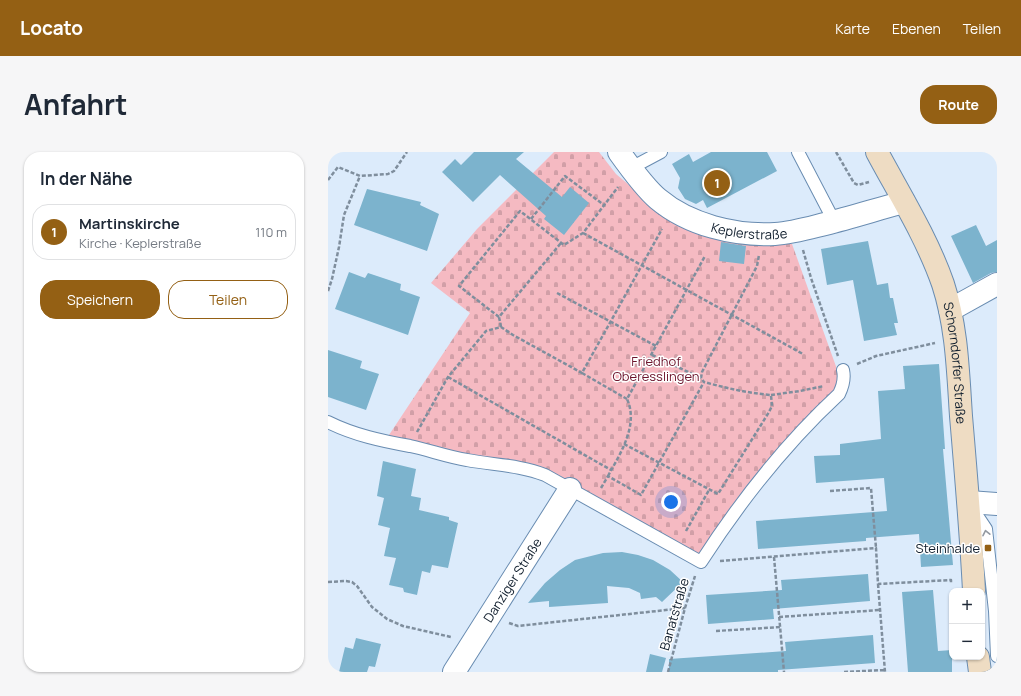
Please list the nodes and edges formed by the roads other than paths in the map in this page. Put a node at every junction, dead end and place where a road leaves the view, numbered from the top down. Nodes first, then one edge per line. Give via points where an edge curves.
1 (661, 152) edge
2 (798, 152) edge
3 (882, 161) edge
4 (628, 164) edge
5 (904, 202) junction
6 (834, 221) junction
7 (997, 284) edge
8 (950, 310) junction
9 (843, 370) road end
10 (328, 422) edge
11 (570, 489) junction
12 (969, 502) junction
13 (997, 504) edge
14 (974, 588) edge
15 (997, 656) edge
16 (978, 660) edge
17 (454, 672) edge
18 (980, 672) edge

1 - 4 lane
2 - 6 lane
3 - 5 main road, Schorndorfer Straße
4 - 6 street, Keplerstraße via 656,198 668,207 723,230 776,234
5 - 6 street, Keplerstraße
5 - 8 main road, Schorndorfer Straße via 943,284
7 - 8 street
8 - 12 main road, Schorndorfer Straße via 955,339
9 - 11 lane via 844,382 839,394 760,478 701,562
10 - 11 lane via 369,438 466,460 534,470
11 - 17 street, Danziger Straße
12 - 13 street
12 - 14 main road, Schorndorfer Straße
15 -> 12 lane via 986,529
16 - 18 main road

